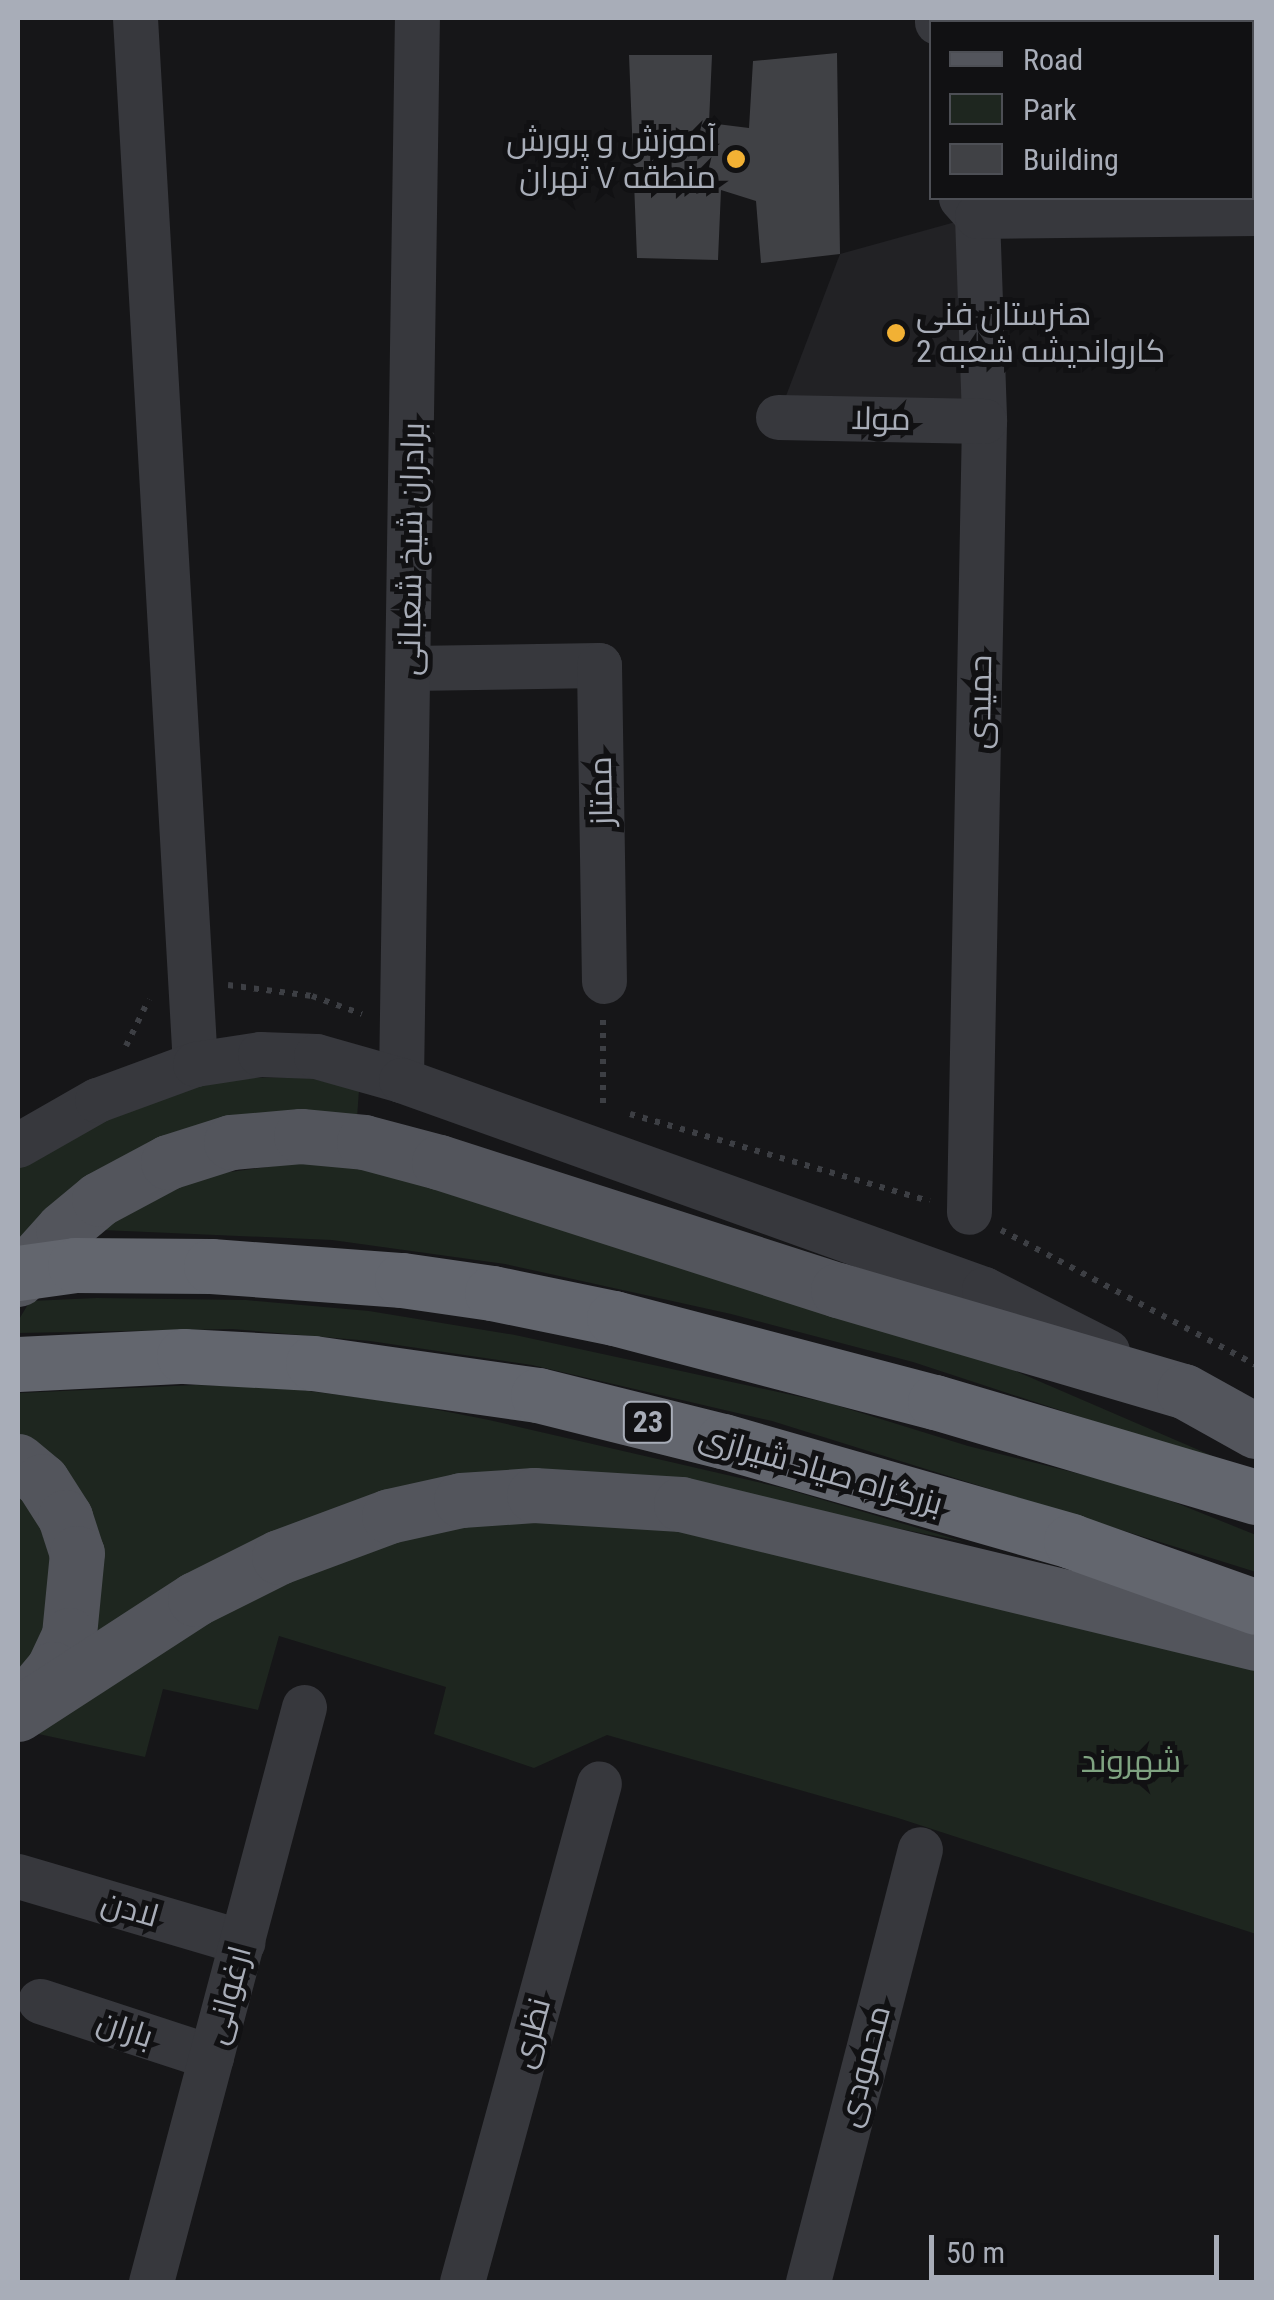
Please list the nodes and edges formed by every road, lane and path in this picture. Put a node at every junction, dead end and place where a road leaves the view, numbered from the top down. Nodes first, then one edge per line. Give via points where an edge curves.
1 (135, 18) edge
2 (417, 18) edge
3 (969, 207) edge
4 (1256, 213) edge
5 (778, 417) dead end
6 (984, 421) junction
7 (410, 668) junction
8 (604, 981) joint
9 (194, 1064) junction
10 (401, 1080) junction
11 (601, 1105) dead end
12 (18, 1145) edge
13 (968, 1212) dead end
14 (18, 1276) edge
15 (18, 1364) edge
16 (1184, 1390) junction
17 (1256, 1431) edge
18 (18, 1461) edge
19 (1256, 1496) edge
20 (1256, 1607) edge
21 (1256, 1644) edge
22 (304, 1706) dead end
23 (18, 1713) edge
24 (599, 1783) dead end
25 (920, 1849) dead end
26 (18, 1876) edge
27 (242, 1942) junction
28 (40, 2002) dead end
29 (211, 2057) junction
30 (151, 2282) edge
31 (462, 2282) edge
32 (808, 2282) edge

1 - 9 street
2 - 7 street, برادران شیخ شعبانی
3 - 4 street
3 - 6 street, حمیدی
5 - 6 street, مولا
6 - 13 street, حمیدی
7 - 8 street, ممتاز via 599,666
7 - 10 street, برادران شیخ شعبانی
8 - 11 path
9 - 10 street via 260,1054 316,1056
9 - 12 street via 98,1100
10 - 16 street via 984,1289
14 - 16 main road via 62,1229 133,1177 231,1142 301,1136 364,1142
14 - 19 highway via 75,1265 212,1266 492,1293 935,1402
15 - 20 highway, بزرگراه صیاد شیرازی / 23 via 130,1356 313,1363 538,1394 1071,1541
16 - 17 main road
18 - 23 main road via 58,1505 77,1553 69,1635 53,1669
21 - 23 main road via 681,1504 534,1495 461,1500 389,1516 293,1552 194,1599
22 - 27 street, ارغوانی
24 - 31 street, نظری
25 - 32 street, محمودی
26 - 27 street, لادن
27 - 29 street, ارغوانی
28 - 29 street, باران
29 - 30 street, ارغوانی

